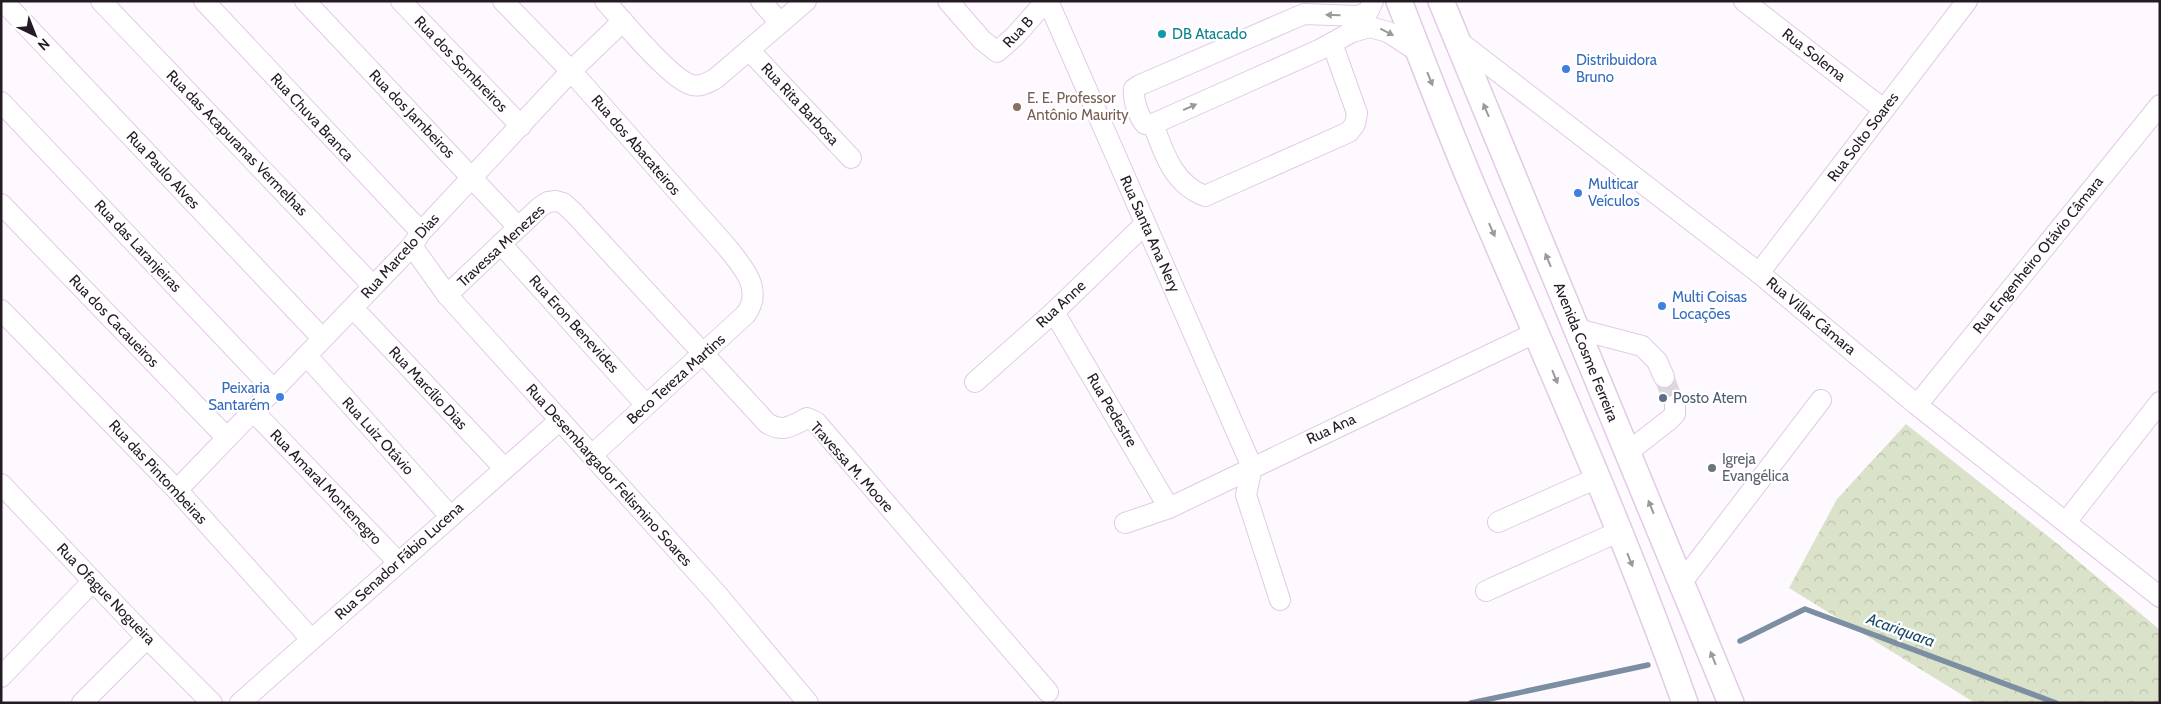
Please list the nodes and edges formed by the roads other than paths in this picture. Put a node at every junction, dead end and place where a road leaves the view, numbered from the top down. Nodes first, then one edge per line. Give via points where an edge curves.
1 (3, 1) edge
2 (101, 1) edge
3 (204, 1) edge
4 (305, 1) edge
5 (401, 1) edge
6 (503, 1) edge
7 (605, 1) edge
8 (761, 1) edge
9 (806, 1) edge
10 (948, 1) edge
11 (1047, 1) edge
12 (1372, 1) edge
13 (1399, 1) edge
14 (1440, 1) edge
15 (1744, 1) edge
16 (1967, 1) edge
17 (623, 21) junction
18 (780, 23) junction
19 (1457, 40) junction
20 (1332, 44) junction
21 (749, 50) junction
22 (1420, 53) junction
23 (571, 71) junction
24 (1, 102) edge
25 (2160, 105) edge
26 (1883, 109) junction
27 (1152, 124) junction
28 (520, 126) junction
29 (851, 158) dead end
30 (473, 178) junction
31 (556, 201) joint
32 (1, 204) edge
33 (1145, 224) junction
34 (518, 227) junction
35 (416, 239) junction
36 (501, 244) junction
37 (1759, 273) junction
38 (373, 286) junction
39 (447, 295) junction
40 (754, 298) joint
41 (353, 308) junction
42 (1, 310) edge
43 (1054, 312) junction
44 (1577, 329) junction
45 (1536, 332) junction
46 (322, 338) junction
47 (704, 354) junction
48 (307, 356) junction
49 (1664, 377) tunnel mouth
50 (975, 382) dead end
51 (274, 390) junction
52 (1821, 400) dead end
53 (2160, 402) edge
54 (646, 405) junction
55 (1675, 405) dead end
56 (1917, 405) junction
57 (254, 412) junction
58 (560, 420) junction
59 (228, 438) junction
60 (1628, 452) junction
61 (592, 455) junction
62 (1252, 467) junction
63 (504, 468) junction
64 (1597, 478) junction
65 (1, 484) edge
66 (177, 490) junction
67 (1169, 508) junction
68 (450, 516) junction
69 (1498, 522) dead end
70 (2066, 522) junction
71 (1124, 523) dead end
72 (1618, 532) junction
73 (398, 562) junction
74 (93, 581) junction
75 (1682, 582) junction
76 (1486, 591) dead end
77 (2160, 597) edge
78 (1280, 600) dead end
79 (147, 638) junction
80 (311, 639) junction
81 (1, 677) edge
82 (1048, 692) dead end
83 (82, 703) edge
84 (212, 703) edge
85 (240, 703) edge
86 (808, 703) edge
87 (1685, 703) edge
88 (1731, 703) edge

1 - 46 street, Rua Paulo Alves
2 - 38 street, Rua das Acapuranas Vermelhas
3 - 35 street, Rua Chuva Branca
4 - 30 street, Rua dos Jambeiros
5 - 28 street, Rua dos Sombreiros
6 - 23 street, Rua dos Abacateiros
7 - 17 street
8 - 18 street
9 - 18 street
10 - 11 street, Rua B via 982,40 997,52
11 - 33 street, Rua Santa Ana Nery
12 -> 27 street via 1368,12 1358,16 1304,14 1140,85 1134,89 1133,96 1141,120
13 - 22 main road
14 - 19 main road, Avenida Cosme Ferreira
15 - 26 street, Rua Solema
16 - 26 street, Rua Solto Soares
17 - 21 street via 674,75 695,86 715,79
17 - 23 street, Rua Marcelo Dias
18 - 21 street
19 - 37 street, Rua Villar Câmara
44 -> 19 main road, Avenida Cosme Ferreira
20 -> 22 street via 1352,32 1370,27 1388,32
27 -> 20 street
20 - 27 street via 1357,113 1349,132 1205,196 1191,191 1179,177 1168,161
21 - 29 street, Rua Rita Barbosa
22 -> 45 main road
23 - 28 street, Rua Marcelo Dias
23 - 40 street, Rua dos Abacateiros via 747,272
24 - 51 street, Rua das Laranjeiras
25 - 56 street, Rua Engenheiro Otávio Câmara
26 - 37 street, Rua Solto Soares
28 - 30 street, Rua Marcelo Dias
30 - 34 street, Rua dos Jambeiros
30 - 35 street, Rua Marcelo Dias
31 - 34 street, Travessa Menezes via 540,207
31 - 47 street, Travessa M. Moore via 577,216
32 - 59 street, Rua dos Cacaueiros
33 - 43 street, Rua Anne
33 - 62 street, Rua Santa Ana Nery
34 - 36 street, Travessa Menezes
35 - 38 street, Rua Marcelo Dias
35 - 39 street, Rua Desembargador Felismino Soares
36 - 39 street, Travessa Menezes
36 - 54 street, Rua Eron Benevides
37 - 56 street, Rua Villar Câmara
38 - 41 street, Rua Marcelo Dias
39 - 58 street, Rua Desembargador Felismino Soares
40 - 47 street, Beco Tereza Martins via 746,314
41 - 46 street, Rua Marcelo Dias
41 - 63 street, Rua Marcílio Dias
42 - 66 street, Rua das Pintombeiras
43 - 50 street, Rua Anne
43 - 67 street, Rua Pedestre
44 - 49 street via 1642,346 1657,361
44 - 60 main road, Avenida Cosme Ferreira
45 - 62 street, Rua Ana
45 -> 64 main road
46 - 48 street, Rua Marcelo Dias
47 - 54 street, Beco Tereza Martins
47 - 82 street, Travessa M. Moore via 759,416 774,428 790,427 807,418 816,422
48 - 51 street, Rua Marcelo Dias
48 - 68 street, Rua Luiz Otávio
51 - 57 street, Rua Marcelo Dias
52 - 75 street
53 - 70 street
54 - 61 street, Beco Tereza Martins
55 - 60 street via 1675,414 1669,420
56 - 70 street, Rua Villar Câmara
57 - 59 street, Rua Marcelo Dias
57 - 73 street, Rua Amaral Montenegro
58 - 61 street, Rua Desembargador Felismino Soares
58 - 63 street, Rua Senador Fábio Lucena
59 - 66 street, Rua Marcelo Dias
75 -> 60 main road, Avenida Cosme Ferreira
61 - 86 street, Rua Desembargador Felismino Soares via 716,593
62 - 67 street, Rua Ana
62 - 78 street via 1246,496
63 - 68 street, Rua Senador Fábio Lucena
64 - 69 street
64 - 72 main road
65 - 74 street, Rua Ofague Nogueira
66 - 80 street, Rua das Pintombeiras
67 - 71 street, Rua Ana
68 - 73 street, Rua Senador Fábio Lucena
70 - 77 street, Rua Villar Câmara
72 - 76 street
72 -> 87 main road via 1664,642
73 - 80 street, Rua Senador Fábio Lucena
74 - 79 street, Rua Ofague Nogueira
74 - 81 street
88 -> 75 main road, Avenida Cosme Ferreira
79 - 83 street
79 - 84 street, Rua Ofague Nogueira
80 - 85 street, Rua Senador Fábio Lucena

